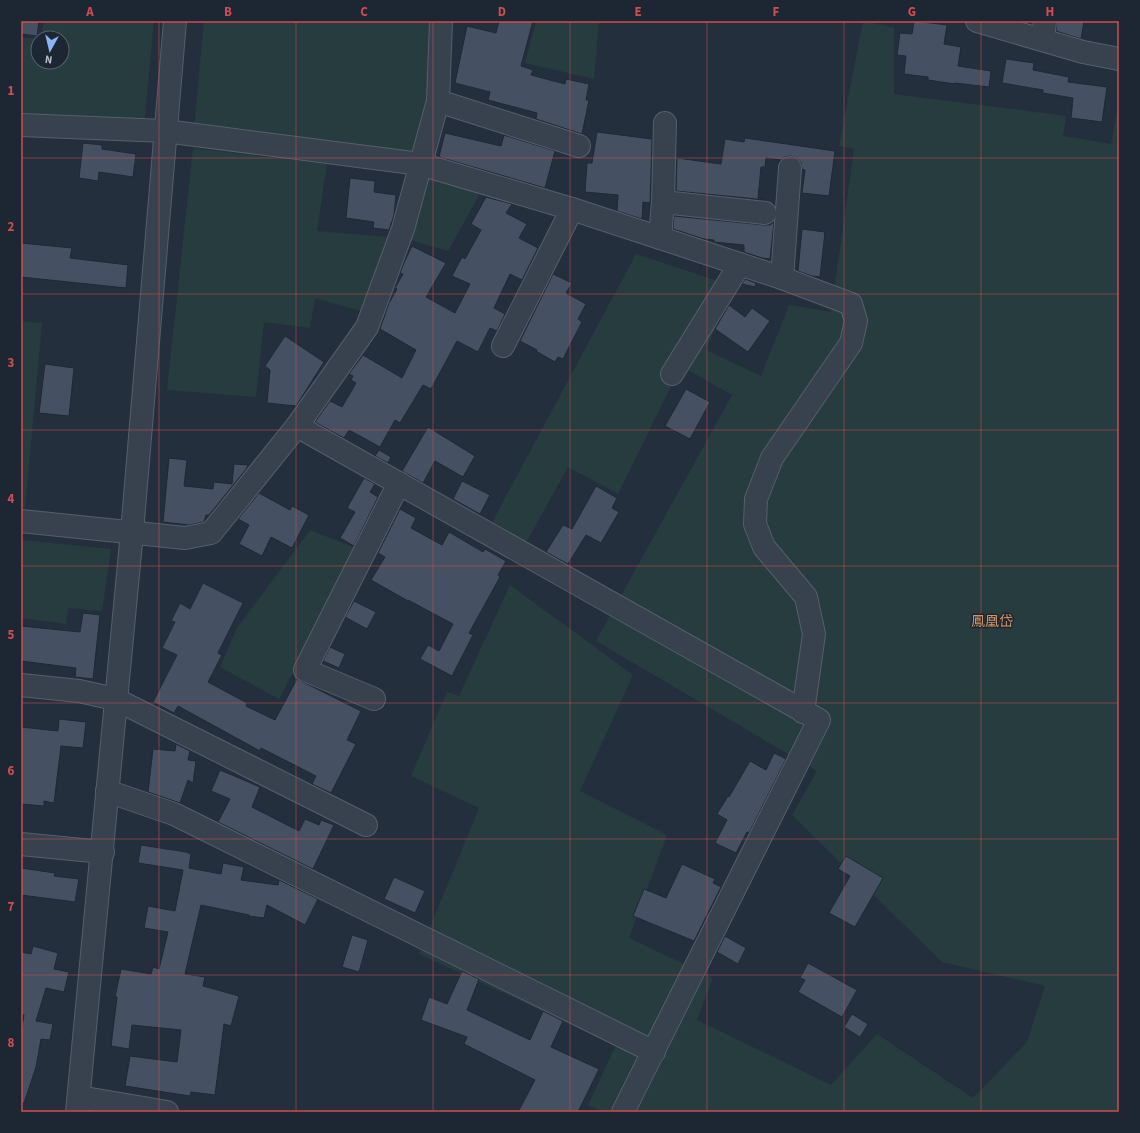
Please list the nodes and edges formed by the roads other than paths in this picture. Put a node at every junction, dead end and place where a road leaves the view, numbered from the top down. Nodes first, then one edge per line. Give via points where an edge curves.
1 (175, 21) edge
2 (442, 21) edge
3 (977, 21) edge
4 (1044, 30) edge
5 (1119, 59) edge
6 (438, 101) junction
7 (665, 123) dead end
8 (21, 125) edge
9 (165, 131) junction
10 (580, 146) dead end
11 (420, 164) junction
12 (790, 168) dead end
13 (663, 202) junction
14 (572, 209) junction
15 (765, 213) dead end
16 (660, 238) junction
17 (740, 264) junction
18 (782, 278) junction
19 (502, 346) dead end
20 (672, 374) dead end
21 (297, 426) junction
22 (399, 483) junction
23 (21, 521) edge
24 (132, 532) junction
25 (21, 685) edge
26 (116, 699) junction
27 (374, 699) dead end
28 (803, 712) junction
29 (107, 791) junction
30 (366, 825) dead end
31 (21, 844) edge
32 (103, 852) junction
33 (654, 1052) junction
34 (78, 1104) edge
35 (167, 1112) edge
36 (623, 1112) edge

1 - 9 street
2 - 6 street
3 - 4 street
4 - 5 street via 1083,52
6 - 10 street
6 - 11 street
7 - 13 street
8 - 9 street
9 - 11 street
9 - 24 street
11 - 14 street
11 - 21 street via 403,229 366,328
12 - 18 street
13 - 15 street
13 - 16 street
14 - 16 street
14 - 19 street
16 - 17 street
17 - 18 street
17 - 20 street
18 - 28 street via 851,304 856,321 851,343 772,458 756,499 755,524 764,547 806,597 814,634
21 - 22 street
21 - 24 street via 211,533 185,538
22 - 27 street via 305,670
22 - 28 street
23 - 24 street
24 - 26 street
25 - 26 street via 79,691
26 - 29 street
26 - 30 street
28 - 33 street via 819,720
29 - 32 street
29 - 33 street via 174,814
31 - 32 street
32 - 34 street
33 - 36 street
34 - 35 street

